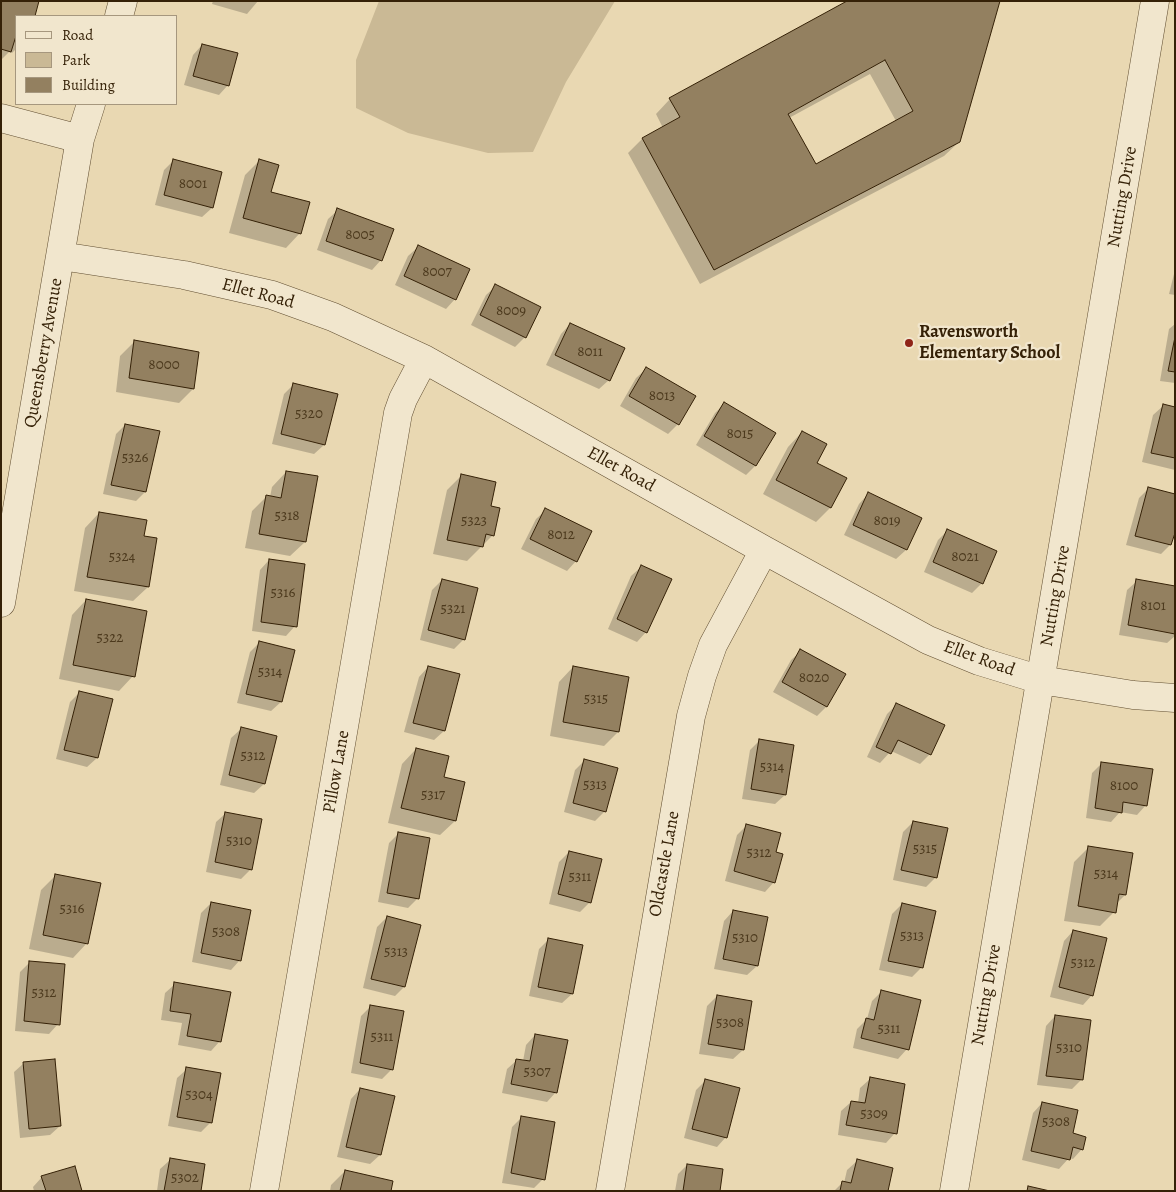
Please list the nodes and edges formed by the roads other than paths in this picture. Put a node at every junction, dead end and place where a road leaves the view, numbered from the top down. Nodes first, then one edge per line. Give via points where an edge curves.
1 (123, 1) edge
2 (1156, 1) edge
3 (119, 15) edge
4 (91, 105) edge
5 (1, 118) edge
6 (80, 139) junction
7 (61, 256) junction
8 (424, 359) junction
9 (764, 550) junction
10 (1, 603) edge
11 (1041, 680) junction
12 (1175, 698) edge
13 (264, 1191) edge
14 (610, 1191) edge
15 (954, 1191) edge

1 - 3 street
2 - 11 street, Nutting Drive
4 - 6 street, Queensberry Avenue
5 - 6 street
6 - 7 street, Queensberry Avenue
7 - 8 street, Ellet Road via 184,275 272,296 332,317
7 - 10 street, Queensberry Avenue
8 - 9 street, Ellet Road
8 - 13 street, Pillow Lane via 398,413
9 - 11 street, Ellet Road via 928,640 979,661
9 - 14 street, Oldcastle Lane via 713,645 691,716
11 - 12 street, Ellet Road via 1133,695
11 - 15 street, Nutting Drive

